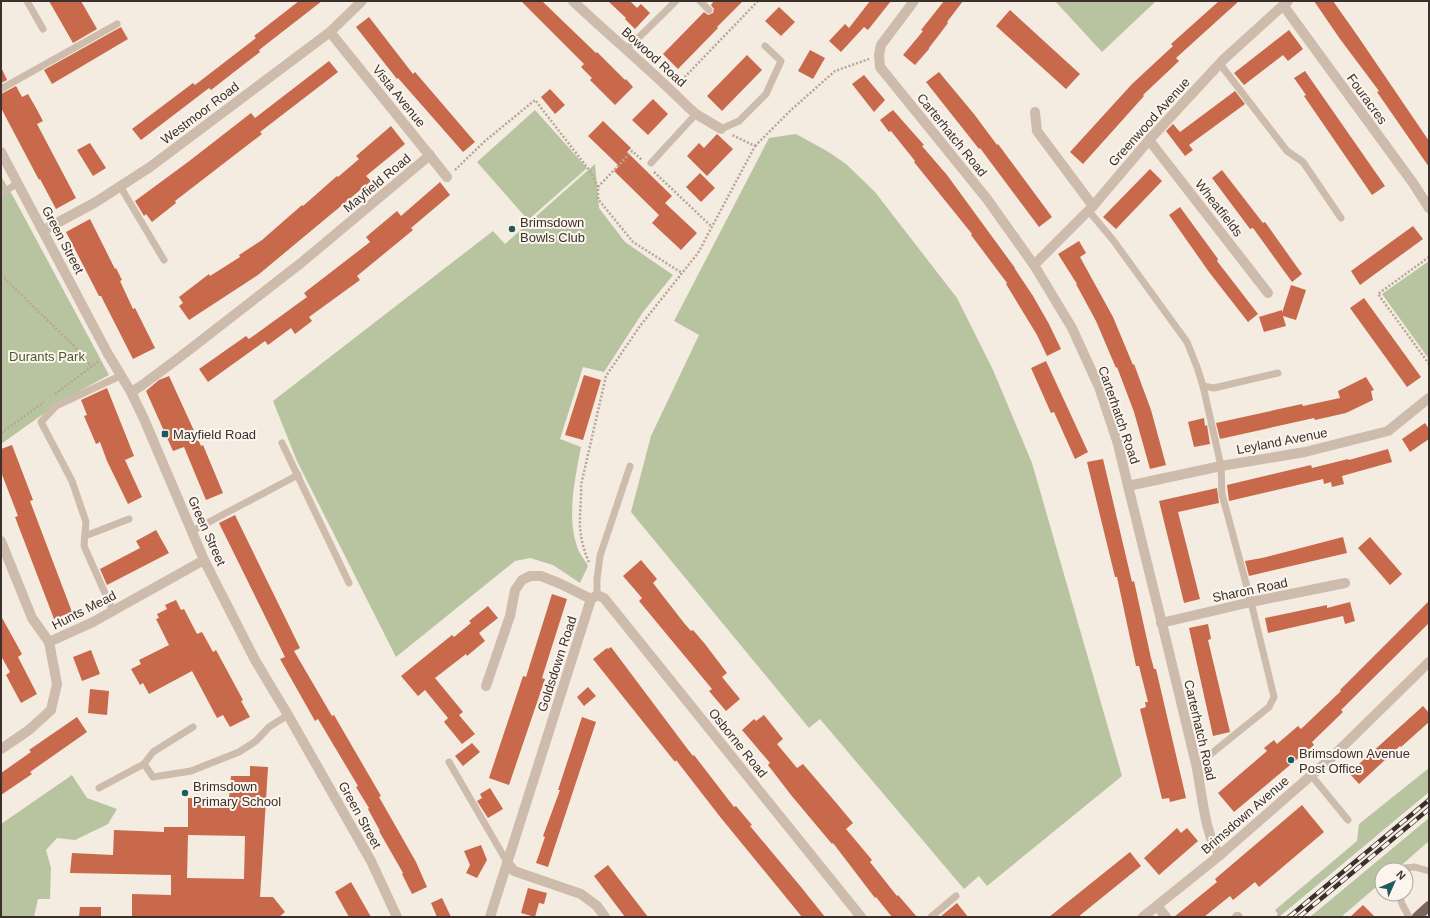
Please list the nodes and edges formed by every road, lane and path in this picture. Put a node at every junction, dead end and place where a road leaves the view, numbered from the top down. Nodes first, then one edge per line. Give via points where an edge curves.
1 (27, 1) edge
2 (362, 1) edge
3 (573, 1) edge
4 (676, 1) edge
5 (700, 1) edge
6 (758, 1) edge
7 (914, 1) edge
8 (1286, 3) edge
9 (709, 10) dead end
10 (117, 24) dead end
11 (44, 29) dead end
12 (330, 32) junction
13 (765, 46) dead end
14 (628, 49) junction
15 (879, 55) junction
16 (1220, 64) junction
17 (1, 89) edge
18 (672, 90) junction
19 (1035, 112) dead end
20 (696, 114) junction
21 (720, 129) junction
22 (1149, 140) junction
23 (755, 146) junction
24 (1, 152) edge
25 (430, 155) junction
26 (643, 161) dead end
27 (650, 163) dead end
28 (654, 172) dead end
29 (447, 177) joint
30 (16, 183) junction
31 (120, 186) junction
32 (598, 186) junction
33 (2, 194) dead end
34 (1091, 208) junction
35 (1429, 208) edge
36 (1341, 218) dead end
37 (712, 227) junction
38 (44, 230) junction
39 (1429, 257) edge
40 (164, 260) dead end
41 (1034, 265) junction
42 (682, 273) junction
43 (1, 275) edge
44 (1268, 293) dead end
45 (1429, 364) edge
46 (92, 367) dead end
47 (1278, 373) dead end
48 (122, 375) junction
49 (1203, 386) junction
50 (131, 392) junction
51 (1429, 398) edge
52 (282, 443) dead end
53 (630, 466) dead end
54 (1221, 466) junction
55 (298, 475) junction
56 (1128, 486) junction
57 (129, 519) dead end
58 (192, 531) junction
59 (85, 536) junction
60 (1, 541) edge
61 (204, 560) junction
62 (597, 579) junction
63 (349, 583) dead end
64 (1345, 583) dead end
65 (594, 597) junction
66 (1251, 602) junction
67 (113, 611) junction
68 (1161, 623) junction
69 (50, 642) junction
70 (1429, 662) edge
71 (486, 686) dead end
72 (288, 716) junction
73 (193, 727) dead end
74 (1, 749) edge
75 (449, 762) dead end
76 (144, 764) junction
77 (1196, 766) junction
78 (1311, 775) junction
79 (99, 788) dead end
80 (1348, 820) dead end
81 (1220, 854) junction
82 (507, 862) junction
83 (1414, 867) edge
84 (1429, 870) edge
85 (956, 896) dead end
86 (1402, 902) edge
87 (1157, 906) junction
88 (1429, 906) edge
89 (397, 917) edge
90 (490, 917) edge
91 (605, 917) edge
92 (861, 917) edge
93 (931, 917) edge
94 (1143, 917) edge
95 (1166, 917) edge
96 (1408, 917) edge
97 (1417, 917) edge

1 - 11 lane
2 - 12 street, Westmoor Road
3 - 14 street, Bowood Road
4 - 14 lane
5 - 9 lane
6 - 18 path
7 - 15 street via 881,45
8 - 16 street, Greenwood Avenue
8 - 35 street, Fouracres
10 - 17 lane
12 - 25 street, Vista Avenue
12 - 31 street, Westmoor Road via 150,167
13 - 21 lane via 781,62 766,94 739,121
14 - 18 street, Bowood Road
15 - 23 path via 834,71
15 - 41 street, Carterhatch Road via 880,67 978,188
16 - 22 street, Greenwood Avenue
16 - 36 lane via 1287,151 1303,162
18 - 20 street, Bowood Road
19 - 34 street via 1037,131
20 - 21 street, Bowood Road
20 - 27 lane
21 - 23 path
22 - 34 street, Greenwood Avenue
22 - 44 street, Wheatfields
23 - 37 path
24 - 30 street, Green Street
25 - 29 street, Vista Avenue
25 - 50 street, Mayfield Road via 302,263
26 - 32 path via 632,151
28 - 37 path
29 - 32 path via 485,141 535,100 590,171
30 - 33 lane
30 - 38 street, Green Street
31 - 38 street, Westmoor Road
31 - 40 lane
32 - 42 path via 598,199 633,242
34 - 41 street, Greenwood Avenue
34 - 49 lane via 1187,342
37 - 42 path via 698,253
38 - 48 street, Green Street via 108,354
39 - 45 path via 1378,294
41 - 56 street, Carterhatch Road via 1072,328 1099,387 1118,444
42 - 62 path via 640,326 606,376 580,485 580,534 584,552
43 - 46 path
47 - 49 lane via 1214,388
48 - 50 street, Green Street
48 - 59 lane via 56,406 41,422 72,481 86,522
49 - 54 lane
50 - 58 street, Green Street
51 - 54 street, Leyland Avenue via 1388,431 1305,452
52 - 55 lane
53 - 62 lane via 600,556
54 - 56 street, Leyland Avenue
54 - 66 lane via 1222,494
55 - 58 lane
55 - 63 lane
56 - 68 street, Carterhatch Road
57 - 59 lane
58 - 61 street, Green Street
59 - 67 lane via 84,546
60 - 69 street via 32,618
61 - 67 street, Hunts Mead
61 - 72 street, Green Street via 255,660
62 - 65 lane
64 - 66 street, Sharon Road
65 - 71 street via 541,576 530,576 522,580 515,590 510,616
65 - 82 street, Goldsdown Road
65 - 92 street, Osborne Road via 604,598
66 - 68 street, Sharon Road
66 - 77 lane via 1274,697 1269,707
67 - 69 street, Hunts Mead
68 - 77 street, Carterhatch Road
69 - 74 street, Hunts Mead via 57,684 51,710 29,730
70 - 78 street, Brimsdown Avenue
72 - 76 lane via 269,727 239,752 191,771 153,777
72 - 89 street, Green Street via 371,861
73 - 76 lane via 153,752
75 - 82 lane
76 - 79 lane
77 - 81 street, Carterhatch Road via 1209,836
78 - 80 lane
78 - 81 street, Brimsdown Avenue
81 - 87 street, Brimsdown Avenue
82 - 90 street, Goldsdown Road
82 - 91 street via 514,871 582,894 597,906
83 - 84 lane
85 - 93 lane
86 - 96 lane
87 - 94 street, Brimsdown Avenue
87 - 95 street
88 - 97 main road

